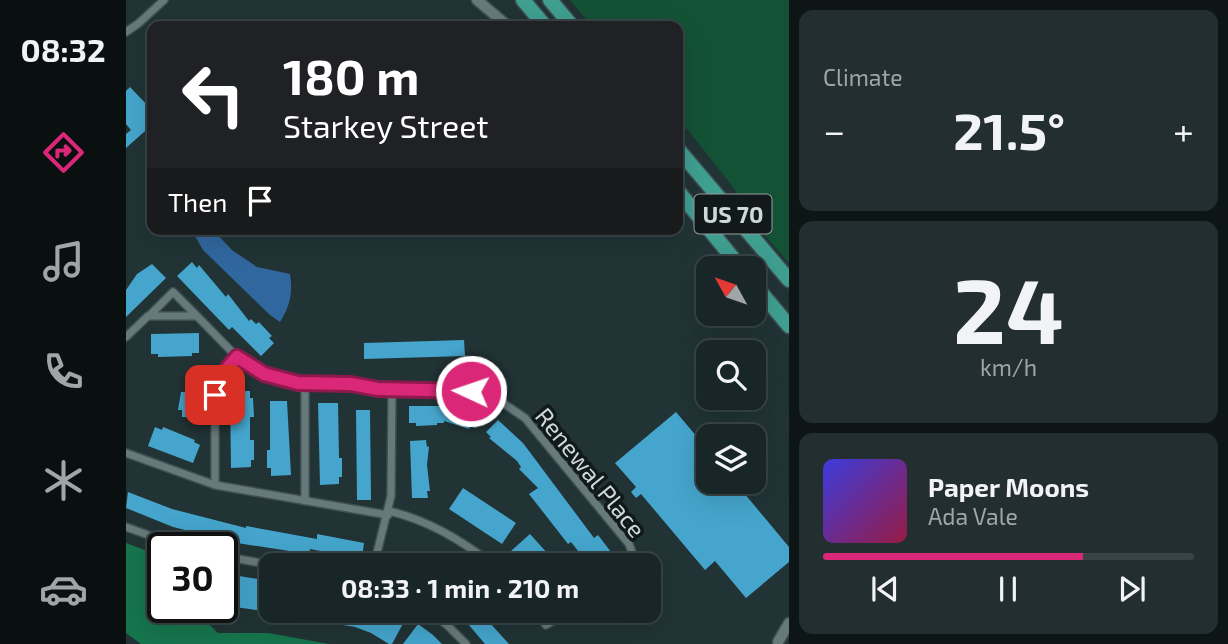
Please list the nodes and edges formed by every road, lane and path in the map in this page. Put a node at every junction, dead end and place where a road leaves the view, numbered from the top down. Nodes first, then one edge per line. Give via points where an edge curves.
1 (164, 0) edge
2 (477, 0) edge
3 (523, 0) edge
4 (553, 3) edge
5 (503, 21) edge
6 (541, 21) edge
7 (568, 21) edge
8 (126, 32) edge
9 (683, 155) edge
10 (683, 197) edge
11 (731, 256) edge
12 (789, 281) edge
13 (766, 299) edge
14 (148, 316) junction
15 (197, 317) junction
16 (789, 327) edge
17 (126, 337) edge
18 (237, 357) junction
19 (305, 384) junction
20 (391, 389) junction
21 (127, 456) edge
22 (215, 485) junction
23 (304, 500) junction
24 (389, 513) junction
25 (126, 527) edge
26 (147, 535) edge
27 (377, 553) edge
28 (475, 553) edge
29 (632, 553) edge
30 (238, 559) edge
31 (259, 563) edge
32 (444, 623) edge
33 (789, 623) edge
34 (789, 637) edge
35 (777, 643) edge
36 (466, 644) edge

1 - 8 street
2 - 5 main road
3 - 6 highway
4 - 7 highway
9 - 12 highway, US 70
10 - 11 highway, US 70
13 - 16 highway
14 - 15 street
14 - 15 street, Renewal Place via 173,292
14 - 17 street
15 - 18 street, Renewal Place
18 - 19 street, Renewal Place via 264,374
18 - 22 street via 217,383
19 - 20 street, Renewal Place
19 - 23 street
20 - 24 street
20 - 29 street, Renewal Place via 471,391 512,408 525,418
21 - 22 street
22 - 23 street
23 - 24 street
24 - 27 street
24 - 28 street via 404,514
25 - 26 street
30 - 31 street
32 - 36 street
33 - 35 main road
34 - 35 main road

